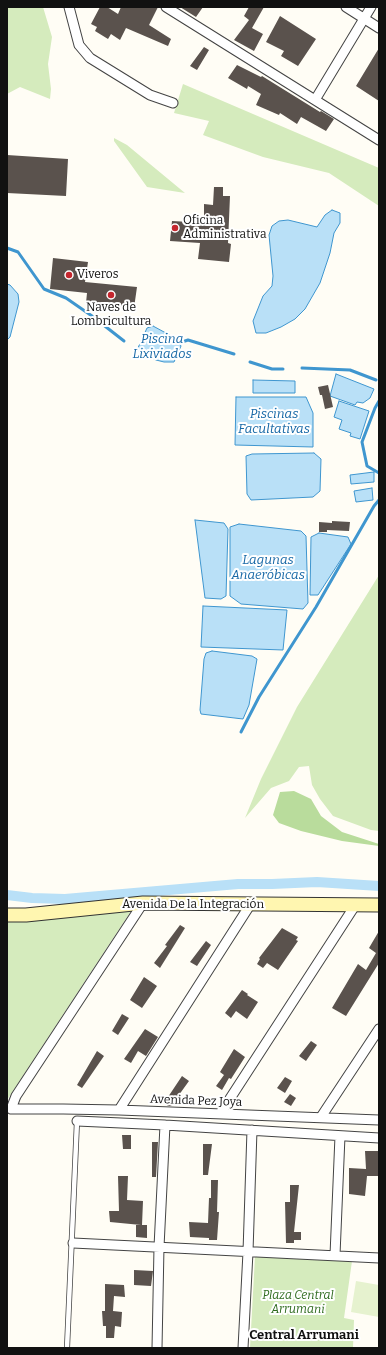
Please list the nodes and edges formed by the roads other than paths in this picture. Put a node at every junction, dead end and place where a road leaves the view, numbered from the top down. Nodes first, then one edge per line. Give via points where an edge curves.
1 (69, 7) edge
2 (166, 7) edge
3 (346, 7) edge
4 (371, 7) edge
5 (363, 18) junction
6 (379, 28) edge
7 (315, 100) junction
8 (173, 102) dead end
9 (379, 140) edge
10 (142, 903) junction
11 (356, 904) junction
12 (250, 905) junction
13 (379, 905) edge
14 (7, 915) edge
15 (379, 1029) edge
16 (119, 1110) junction
17 (220, 1114) junction
18 (321, 1117) junction
19 (379, 1120) edge
20 (77, 1121) joint
21 (165, 1125) junction
22 (252, 1130) junction
23 (340, 1136) junction
24 (379, 1138) edge
25 (73, 1244) junction
26 (159, 1247) junction
27 (248, 1252) junction
28 (335, 1255) junction
29 (379, 1258) edge
30 (67, 1348) edge
31 (157, 1348) edge
32 (243, 1348) edge

1 - 8 street via 79,45 90,58 144,91
2 - 7 street
3 - 5 street
4 - 5 street
5 - 6 street
5 - 7 street
7 - 9 street
10 - 12 street, Avenida De la Integración
10 - 14 street, Avenida De la Integración
10 - 16 street, Avenida Pez Joya via 16,1096 11,1109
11 - 12 street, Avenida De la Integración
11 - 13 street, Avenida De la Integración
11 - 17 street
12 - 16 street
15 - 18 street
16 - 17 street, Avenida Pez Joya
17 - 18 street, Avenida Pez Joya
18 - 19 street, Avenida Pez Joya
20 - 21 street, Avenida Pez Joya
20 - 25 lane
21 - 22 street, Avenida Pez Joya
21 - 26 street
22 - 23 street, Avenida Pez Joya
22 - 27 street
23 - 24 street, Avenida Pez Joya
23 - 28 street
25 - 26 street
25 - 30 lane
26 - 27 street
26 - 31 street
27 - 28 street
27 - 32 street
28 - 29 street

